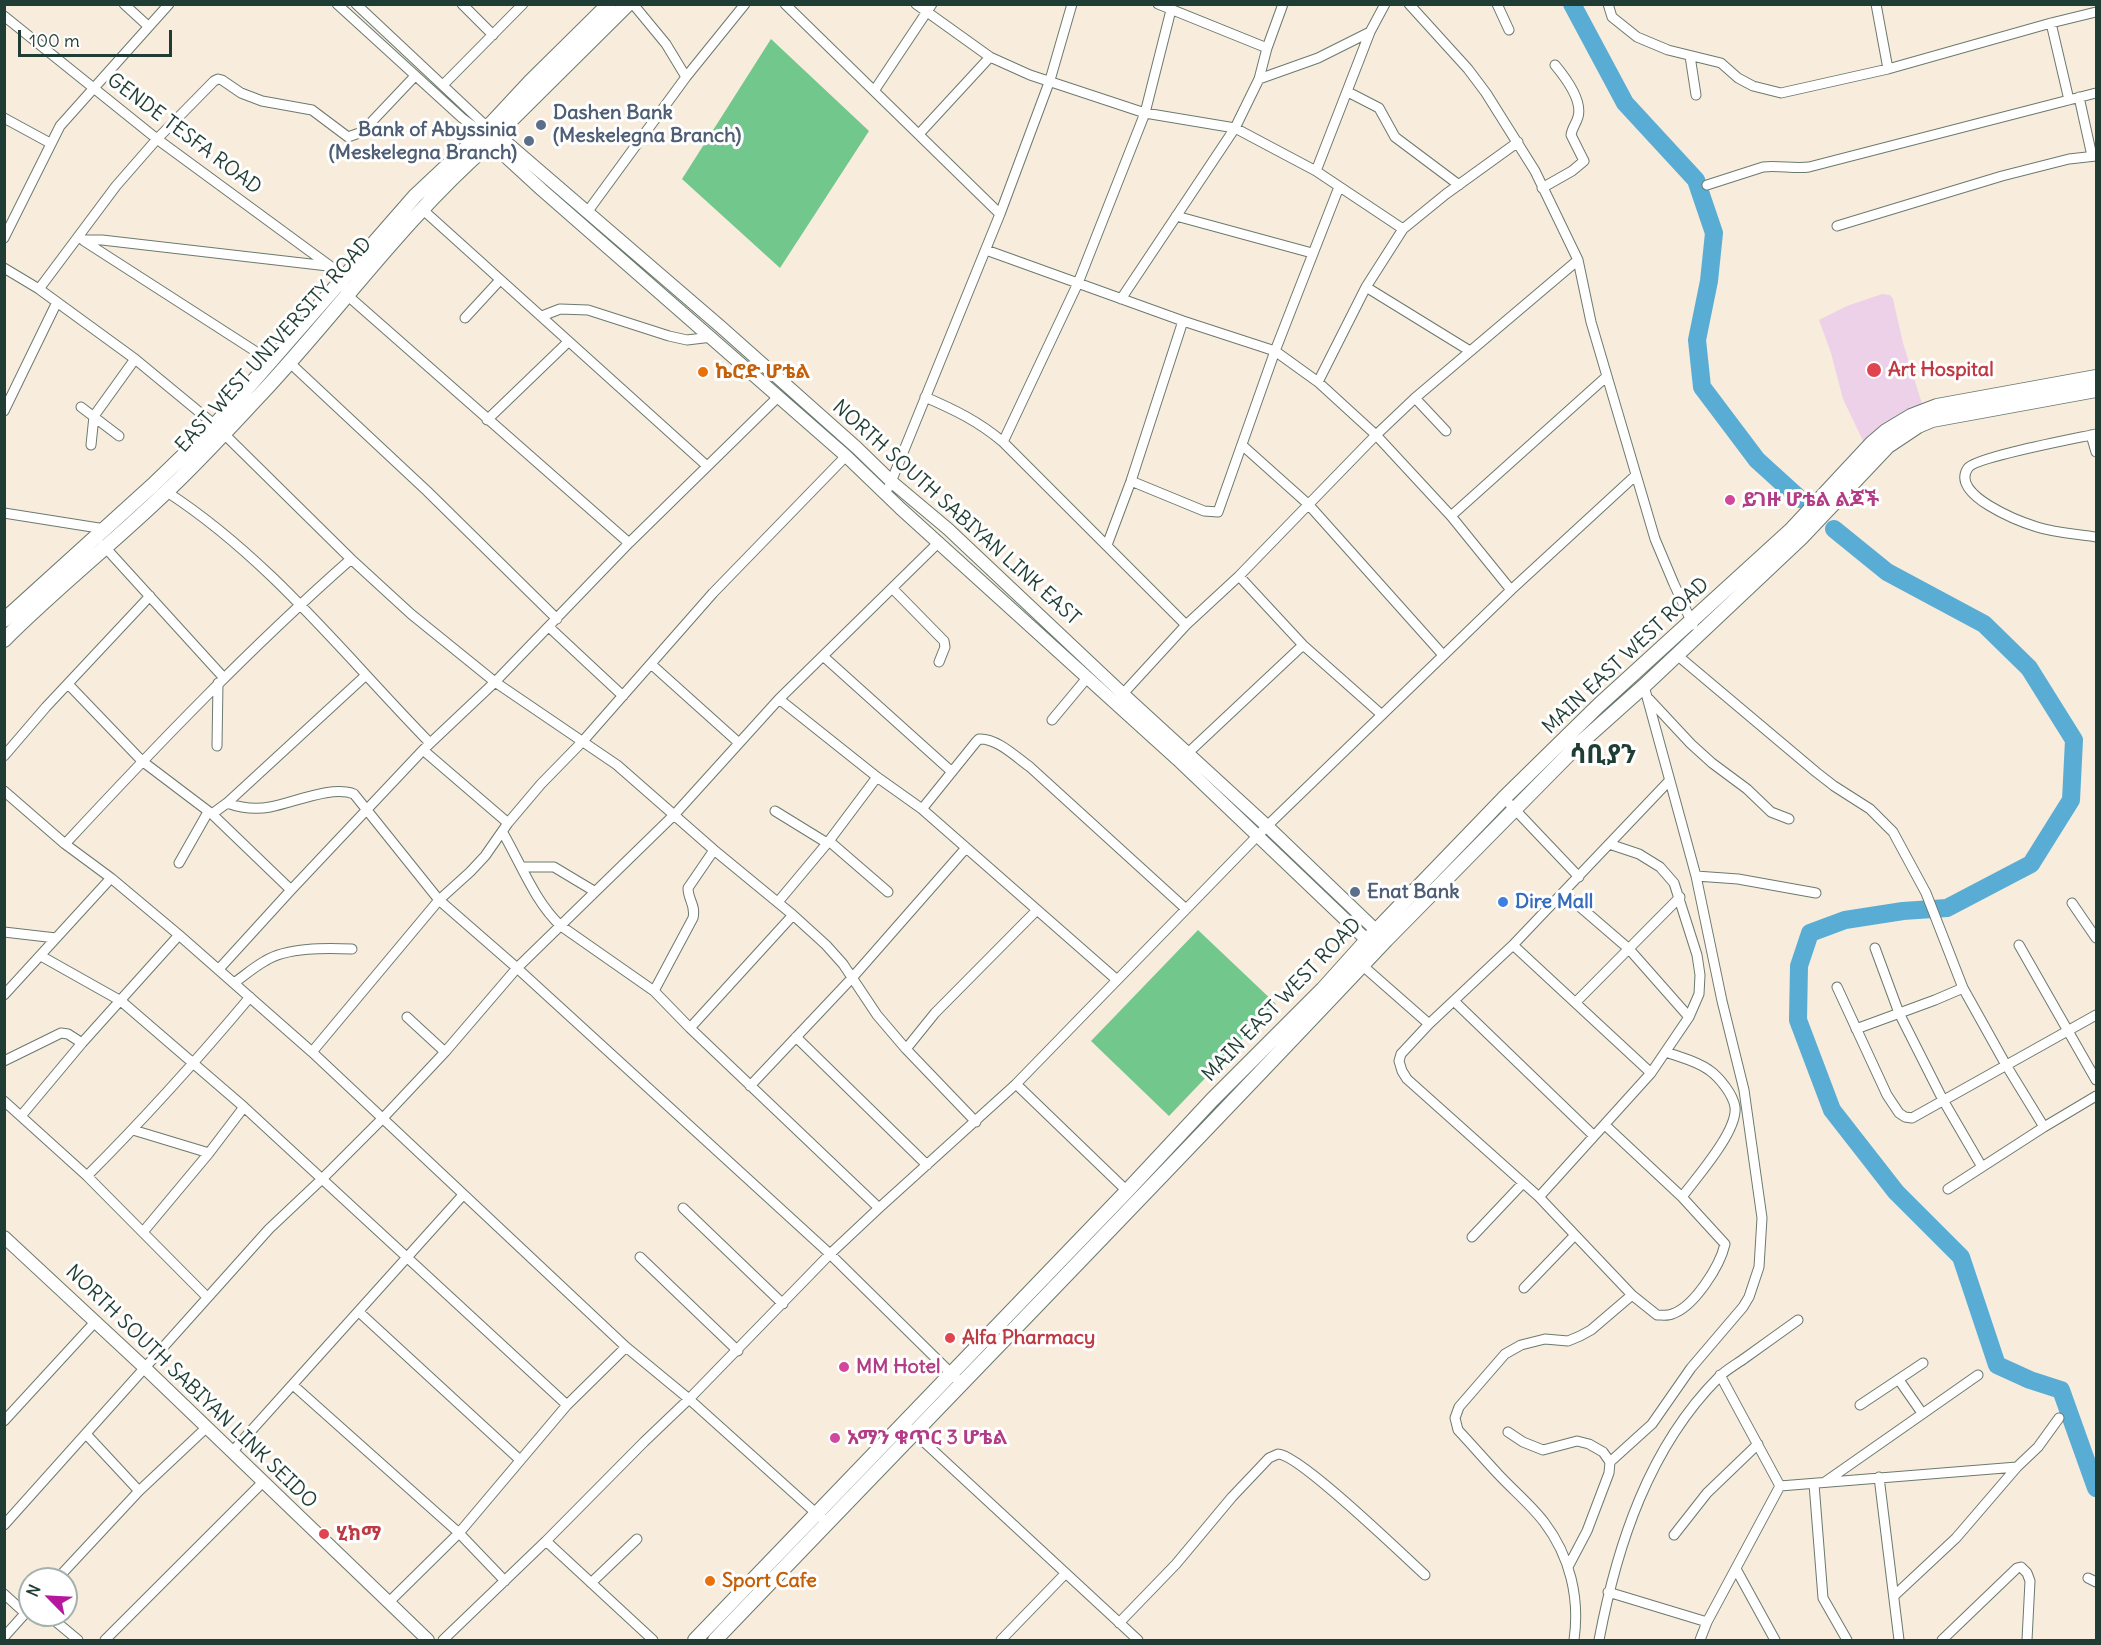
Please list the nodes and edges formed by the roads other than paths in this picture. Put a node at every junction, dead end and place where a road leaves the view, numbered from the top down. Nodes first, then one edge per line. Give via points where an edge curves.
1 (124, 4) edge
2 (169, 4) edge
3 (337, 4) edge
4 (356, 4) edge
5 (462, 4) edge
6 (523, 4) edge
7 (609, 4) edge
8 (628, 4) edge
9 (633, 4) edge
10 (745, 4) edge
11 (785, 4) edge
12 (916, 4) edge
13 (1072, 4) edge
14 (1158, 4) edge
15 (1283, 4) edge
16 (1384, 4) edge
17 (1497, 4) edge
18 (1608, 4) edge
19 (1876, 4) edge
20 (1411, 5) edge
21 (929, 9) edge
22 (1171, 10) junction
23 (2097, 12) edge
24 (4, 16) edge
25 (2051, 23) junction
26 (148, 26) junction
27 (1509, 30) dead end
28 (1371, 32) junction
29 (494, 35) junction
30 (1267, 48) junction
31 (1690, 56) junction
32 (990, 57) junction
33 (1555, 65) dead end
34 (1888, 69) junction
35 (415, 76) junction
36 (686, 77) junction
37 (1259, 79) junction
38 (1050, 80) junction
39 (444, 84) junction
40 (95, 88) junction
41 (874, 91) junction
42 (1348, 92) junction
43 (2097, 93) edge
44 (1696, 95) dead end
45 (2079, 97) junction
46 (2069, 100) junction
47 (1145, 113) junction
48 (4, 118) edge
49 (1235, 128) junction
50 (490, 134) junction
51 (919, 134) junction
52 (157, 139) junction
53 (1518, 142) junction
54 (50, 143) junction
55 (2094, 156) edge
56 (1316, 171) junction
57 (1459, 184) junction
58 (1707, 185) dead end
59 (1339, 187) junction
60 (1542, 188) junction
61 (422, 209) junction
62 (588, 210) junction
63 (1000, 214) junction
64 (1176, 216) junction
65 (1837, 226) dead end
66 (1402, 229) junction
67 (4, 238) edge
68 (80, 238) junction
69 (986, 250) junction
70 (1312, 254) junction
71 (1578, 260) junction
72 (330, 266) junction
73 (4, 268) edge
74 (342, 280) junction
75 (500, 280) junction
76 (1078, 283) junction
77 (1366, 287) junction
78 (39, 289) junction
79 (347, 295) junction
80 (1121, 299) junction
81 (57, 302) junction
82 (542, 316) junction
83 (465, 318) dead end
84 (1183, 321) junction
85 (712, 337) junction
86 (568, 342) junction
87 (1275, 351) junction
88 (1470, 351) junction
89 (755, 358) junction
90 (135, 359) junction
91 (272, 362) junction
92 (290, 363) junction
93 (746, 368) junction
94 (1606, 377) junction
95 (2097, 377) edge
96 (1318, 382) junction
97 (2097, 390) edge
98 (778, 397) junction
99 (925, 397) junction
100 (1414, 398) junction
101 (81, 407) dead end
102 (1951, 410) junction
103 (4, 411) edge
104 (94, 416) junction
105 (487, 420) junction
106 (220, 429) junction
107 (1446, 431) dead end
108 (1376, 435) junction
109 (2094, 435) edge
110 (119, 436) dead end
111 (1003, 442) junction
112 (91, 445) dead end
113 (1242, 445) junction
114 (2097, 452) edge
115 (846, 456) junction
116 (707, 466) junction
117 (1636, 475) junction
118 (1131, 481) junction
119 (892, 482) junction
120 (167, 492) junction
121 (886, 494) junction
122 (1308, 504) junction
123 (4, 513) edge
124 (1451, 516) junction
125 (100, 532) junction
126 (2097, 537) edge
127 (939, 542) junction
128 (629, 543) junction
129 (1107, 546) junction
130 (105, 548) junction
131 (351, 559) junction
132 (1239, 576) junction
133 (892, 588) junction
134 (1511, 590) junction
135 (150, 596) junction
136 (300, 603) junction
137 (557, 619) junction
138 (4, 620) edge
139 (1186, 625) junction
140 (549, 627) junction
141 (1695, 629) junction
142 (4, 640) edge
143 (1303, 645) junction
144 (1443, 655) junction
145 (1677, 655) junction
146 (823, 656) junction
147 (939, 662) dead end
148 (651, 664) junction
149 (365, 676) junction
150 (1087, 678) junction
151 (221, 681) junction
152 (495, 682) junction
153 (69, 685) junction
154 (1646, 692) junction
155 (623, 696) junction
156 (1119, 698) junction
157 (779, 699) junction
158 (1382, 715) junction
159 (1052, 720) dead end
160 (583, 741) junction
161 (430, 743) junction
162 (739, 743) junction
163 (217, 746) dead end
164 (423, 750) junction
165 (1189, 752) junction
166 (4, 756) edge
167 (142, 760) junction
168 (952, 772) junction
169 (877, 777) junction
170 (1669, 781) junction
171 (4, 791) edge
172 (1504, 798) junction
173 (227, 803) junction
174 (367, 808) junction
175 (922, 809) junction
176 (775, 810) dead end
177 (1514, 810) junction
178 (210, 813) junction
179 (675, 814) junction
180 (1789, 819) dead end
181 (508, 824) junction
182 (1267, 826) junction
183 (503, 833) junction
184 (1258, 836) junction
185 (828, 842) junction
186 (65, 844) junction
187 (1609, 844) junction
188 (966, 848) junction
189 (714, 850) junction
190 (179, 863) dead end
191 (522, 867) junction
192 (1696, 876) junction
193 (1579, 877) junction
194 (111, 878) junction
195 (291, 890) junction
196 (594, 891) junction
197 (888, 892) dead end
198 (1564, 893) junction
199 (1816, 893) dead end
200 (1680, 897) junction
201 (439, 900) junction
202 (777, 902) junction
203 (2072, 903) dead end
204 (1186, 909) junction
205 (1037, 910) junction
206 (793, 915) junction
207 (561, 926) junction
208 (4, 932) edge
209 (179, 935) junction
210 (56, 938) junction
211 (2097, 938) edge
212 (1376, 940) junction
213 (1513, 945) junction
214 (2019, 945) dead end
215 (1875, 948) dead end
216 (352, 949) dead end
217 (1629, 949) junction
218 (41, 956) junction
219 (1363, 966) junction
220 (517, 968) junction
221 (219, 969) junction
222 (852, 978) junction
223 (1117, 980) junction
224 (234, 983) junction
225 (1837, 987) dead end
226 (1963, 988) junction
227 (654, 991) junction
228 (1327, 994) junction
229 (4, 995) edge
230 (250, 997) junction
231 (121, 1001) junction
232 (1454, 1001) junction
233 (1576, 1002) junction
234 (1899, 1013) junction
235 (2097, 1015) edge
236 (407, 1017) dead end
237 (1689, 1017) junction
238 (1429, 1024) junction
239 (690, 1028) junction
240 (1856, 1029) junction
241 (2068, 1030) junction
242 (796, 1037) junction
243 (82, 1043) junction
244 (906, 1049) junction
245 (312, 1052) junction
246 (445, 1052) junction
247 (1666, 1052) junction
248 (4, 1062) edge
249 (193, 1064) junction
250 (2006, 1065) junction
251 (1652, 1073) junction
252 (2097, 1080) edge
253 (1016, 1084) junction
254 (750, 1086) junction
255 (1216, 1095) junction
256 (2097, 1096) edge
257 (1943, 1100) junction
258 (4, 1101) edge
259 (1227, 1106) junction
260 (244, 1107) junction
261 (21, 1116) junction
262 (382, 1118) junction
263 (976, 1122) junction
264 (1605, 1125) junction
265 (2044, 1127) junction
266 (133, 1130) junction
267 (1594, 1136) junction
268 (209, 1153) junction
269 (1161, 1154) junction
270 (1171, 1164) junction
271 (927, 1165) junction
272 (1982, 1167) junction
273 (87, 1176) junction
274 (322, 1179) junction
275 (1523, 1183) junction
276 (1948, 1189) dead end
277 (1127, 1191) junction
278 (463, 1195) junction
279 (1539, 1197) junction
280 (1682, 1197) junction
281 (683, 1208) dead end
282 (879, 1208) junction
283 (1118, 1210) junction
284 (143, 1232) junction
285 (1575, 1235) junction
286 (4, 1237) edge
287 (1472, 1237) dead end
288 (830, 1254) junction
289 (640, 1257) dead end
290 (407, 1259) junction
291 (1524, 1288) dead end
292 (1632, 1294) junction
293 (207, 1297) junction
294 (783, 1304) junction
295 (359, 1312) junction
296 (1798, 1320) dead end
297 (95, 1322) junction
298 (626, 1347) junction
299 (738, 1351) junction
300 (1923, 1363) dead end
301 (145, 1368) junction
302 (951, 1374) junction
303 (1978, 1375) dead end
304 (1720, 1376) junction
305 (1899, 1380) junction
306 (962, 1384) junction
307 (293, 1385) junction
308 (689, 1399) junction
309 (567, 1405) junction
310 (1860, 1405) dead end
311 (1922, 1413) junction
312 (2059, 1418) dead end
313 (4, 1421) edge
314 (904, 1423) junction
315 (206, 1428) junction
316 (1508, 1432) dead end
317 (86, 1434) junction
318 (914, 1434) junction
319 (1758, 1444) junction
320 (232, 1452) junction
321 (520, 1460) junction
322 (1610, 1462) junction
323 (2017, 1467) junction
324 (1879, 1477) junction
325 (263, 1482) junction
326 (1818, 1483) junction
327 (1780, 1486) junction
328 (139, 1491) junction
329 (816, 1514) junction
330 (827, 1523) junction
331 (4, 1525) edge
332 (459, 1533) junction
333 (1674, 1535) dead end
334 (637, 1539) dead end
335 (546, 1541) junction
336 (68, 1567) edge
337 (1568, 1567) junction
338 (1736, 1569) junction
339 (1065, 1575) junction
340 (1425, 1575) dead end
341 (505, 1581) junction
342 (591, 1583) junction
343 (1608, 1592) junction
344 (4, 1594) edge
345 (1894, 1595) junction
346 (18, 1603) edge
347 (388, 1603) junction
348 (18, 1621) edge
349 (1707, 1622) junction
350 (1119, 1623) junction
351 (62, 1627) edge
352 (4, 1637) edge
353 (78, 1641) edge
354 (105, 1641) edge
355 (428, 1641) edge
356 (443, 1641) edge
357 (653, 1641) edge
358 (695, 1641) edge
359 (715, 1641) edge
360 (1001, 1641) edge
361 (1138, 1641) edge
362 (1575, 1641) edge
363 (1599, 1641) edge
364 (1700, 1641) edge
365 (1775, 1641) edge
366 (1848, 1641) edge
367 (1899, 1641) edge
368 (1942, 1641) edge
369 (2027, 1641) edge

1 - 26 street
2 - 26 street
3 - 35 street, NORTH SOUTH SABIYAN LINK EAST
4 - 39 street, NORTH SOUTH SABIYAN LINK EAST
5 - 29 street
6 - 29 street
7 - 50 main road, EAST WEST UNIVERSITY ROAD via 530,82
8 - 50 main road, EAST WEST UNIVERSITY ROAD
9 - 36 street via 666,44
10 - 36 street
11 - 41 street
12 - 21 street
13 - 38 street
14 - 22 street
15 - 30 street
16 - 28 street
17 - 27 street
18 - 31 street via 1612,17 1637,37
19 - 34 street
20 - 53 street via 1468,69
21 - 32 street
21 - 41 street
22 - 30 street
22 - 47 street
23 - 25 street
24 - 40 street, GENDE TESFA ROAD
25 - 34 street
25 - 46 street
26 - 40 street
28 - 37 street via 1317,58
28 - 42 street
29 - 39 street
30 - 37 street
31 - 34 street via 1721,63 1746,82 1781,93
31 - 44 street
32 - 38 street
32 - 51 street
33 - 60 street via 1568,80 1576,99 1579,114 1571,135 1584,161
35 - 50 street, NORTH SOUTH SABIYAN LINK EAST via 462,118
35 - 52 street via 362,132 348,137 312,110 262,101 218,79
36 - 62 street
37 - 49 street
38 - 47 street
38 - 63 street
39 - 50 street, NORTH SOUTH SABIYAN LINK EAST
40 - 52 street, GENDE TESFA ROAD
40 - 54 street via 69,114
41 - 51 street
42 - 56 street
42 - 57 street via 1379,108 1395,137
43 - 45 street
45 - 46 street
45 - 55 street
46 - 58 street via 1809,167 1763,167
47 - 49 street
47 - 76 street
48 - 54 street
49 - 56 street
49 - 64 street
50 - 61 main road, EAST WEST UNIVERSITY ROAD
50 - 62 main road, NORTH SOUTH SABIYAN LINK EAST
50 - 74 main road, EAST WEST UNIVERSITY ROAD via 415,196
50 - 85 main road, NORTH SOUTH SABIYAN LINK EAST via 542,190
51 - 63 street
52 - 68 street via 116,186
52 - 72 street, GENDE TESFA ROAD
53 - 57 street
53 - 60 street
54 - 67 street
55 - 65 street via 2002,176
56 - 59 street
57 - 66 street
59 - 66 street
59 - 70 street
60 - 71 street
61 - 75 street
61 - 79 main road, EAST WEST UNIVERSITY ROAD
62 - 89 main road, NORTH SOUTH SABIYAN LINK EAST
63 - 69 street
64 - 70 street
64 - 80 street
66 - 77 street
68 - 72 street
68 - 78 street
68 - 91 street
69 - 76 street
69 - 99 street
70 - 87 street
71 - 88 street
71 - 94 street
72 - 74 street, GENDE TESFA ROAD
73 - 78 street
74 - 79 street
74 - 91 main road, EAST WEST UNIVERSITY ROAD
75 - 82 street
75 - 83 street
76 - 80 street
76 - 111 street
77 - 88 street
77 - 96 street
78 - 81 street
79 - 92 main road, EAST WEST UNIVERSITY ROAD
79 - 105 street
80 - 84 street
81 - 90 street
81 - 103 street
82 - 85 street via 560,309 588,310 687,340
82 - 86 street
84 - 87 street
84 - 118 street
85 - 93 main road, NORTH SOUTH SABIYAN LINK EAST
86 - 105 street
86 - 116 street
87 - 96 street
87 - 113 street
88 - 100 street
89 - 93 main road
89 - 119 main road, NORTH SOUTH SABIYAN LINK EAST
90 - 104 street
90 - 106 street
91 - 106 main road, EAST WEST UNIVERSITY ROAD
92 - 106 main road, EAST WEST UNIVERSITY ROAD
92 - 137 street
93 - 98 main road, NORTH SOUTH SABIYAN LINK EAST
94 - 117 street
94 - 124 street
95 - 102 main road, MAIN EAST WEST ROAD
96 - 108 street
97 - 102 main road, MAIN EAST WEST ROAD
98 - 115 main road, NORTH SOUTH SABIYAN LINK EAST
98 - 116 street
99 - 111 street via 960,412
99 - 119 street
100 - 107 street
100 - 108 street
101 - 104 street
102 - 141 main road, MAIN EAST WEST ROAD via 1937,406 1886,431 1860,466 1796,534
104 - 110 street
104 - 112 street
105 - 128 street
106 - 120 main road, EAST WEST UNIVERSITY ROAD
106 - 125 main road, EAST WEST UNIVERSITY ROAD
106 - 131 street
108 - 122 street
108 - 124 street
109 - 114 street
109 - 126 street via 1971,465 1966,482 1979,501 2038,528
111 - 129 street
113 - 118 street via 1218,512 1204,511
113 - 122 street
115 - 121 main road, NORTH SOUTH SABIYAN LINK EAST
115 - 148 street via 713,593
116 - 128 street
117 - 134 street
117 - 141 street via 1655,539
118 - 129 street
119 - 121 street
119 - 156 main road, NORTH SOUTH SABIYAN LINK EAST via 948,529
120 - 130 main road, EAST WEST UNIVERSITY ROAD
120 - 136 street via 227,535
121 - 127 main road, NORTH SOUTH SABIYAN LINK EAST
122 - 132 street
122 - 144 street
123 - 125 street
124 - 134 street
125 - 130 street
125 - 138 main road, EAST WEST UNIVERSITY ROAD
127 - 133 street
127 - 150 main road, NORTH SOUTH SABIYAN LINK EAST
128 - 137 street
129 - 139 street
130 - 135 street
130 - 142 main road, EAST WEST UNIVERSITY ROAD
131 - 136 street
131 - 152 street
132 - 139 street
132 - 143 street
133 - 146 street
133 - 147 street via 944,641
134 - 144 street
135 - 151 street
135 - 153 street
136 - 149 street
136 - 151 street
137 - 140 street
139 - 156 street
140 - 152 street
140 - 155 street
141 - 145 main road, MAIN EAST WEST ROAD
141 - 172 main road, MAIN EAST WEST ROAD via 1599,705
143 - 158 street
143 - 165 street
144 - 158 street
145 - 154 main road, MAIN EAST WEST ROAD
145 - 226 street via 1816,772 1880,817 1893,832 1926,893
146 - 157 street
146 - 168 street
148 - 155 street
148 - 162 street
149 - 161 street
149 - 173 street
150 - 156 main road, NORTH SOUTH SABIYAN LINK EAST
150 - 159 street
151 - 163 street
151 - 167 street
152 - 160 street
152 - 161 street
153 - 166 street
153 - 167 street
154 - 170 street
154 - 177 main road, MAIN EAST WEST ROAD via 1578,745
154 - 180 street via 1712,763 1772,812
155 - 160 street
156 - 165 main road, NORTH SOUTH SABIYAN LINK EAST
156 - 184 main road, NORTH SOUTH SABIYAN LINK EAST
157 - 162 street
157 - 169 street
158 - 182 street
160 - 179 street
160 - 181 street
161 - 164 street
162 - 179 street
164 - 174 street
164 - 181 street
165 - 182 main road, NORTH SOUTH SABIYAN LINK EAST
167 - 178 street
167 - 186 street
168 - 175 street
168 - 204 street via 979,739 996,744 1038,774
169 - 175 street
169 - 185 street
170 - 187 street
170 - 192 street
171 - 186 street
172 - 177 street
172 - 212 main road, MAIN EAST WEST ROAD
173 - 174 street via 246,809 268,808 340,790 354,794
173 - 178 street
174 - 195 street
174 - 201 street
175 - 188 street
176 - 185 street
177 - 193 street
177 - 212 main road, MAIN EAST WEST ROAD
178 - 190 street
178 - 195 street
179 - 189 street
179 - 196 street
181 - 183 street
182 - 184 street
182 - 212 main road, NORTH SOUTH SABIYAN LINK EAST
183 - 191 street
183 - 201 street via 470,873
184 - 204 street
184 - 212 main road, NORTH SOUTH SABIYAN LINK EAST
185 - 197 street
185 - 202 street
186 - 194 street
187 - 193 street
187 - 200 street via 1639,854 1660,867
188 - 205 street
188 - 222 street
189 - 202 street
189 - 227 street via 688,888 695,909 693,918
191 - 196 street via 554,867
191 - 207 street via 538,898
192 - 199 street
192 - 322 street via 1744,1090 1762,1218 1759,1267 1743,1306 1691,1368 1652,1424
193 - 198 street
194 - 209 street
194 - 210 street
195 - 221 street
196 - 207 street
198 - 213 street
198 - 217 street
200 - 217 street
200 - 237 street via 1700,975 1699,994
201 - 220 street
201 - 245 street
202 - 206 street
203 - 211 street
204 - 223 street
205 - 223 street
205 - 244 street via 935,1013
206 - 222 street via 826,945
206 - 239 street
207 - 220 street
207 - 227 street
208 - 210 street
209 - 221 street
209 - 231 street
210 - 218 street
212 - 219 main road, MAIN EAST WEST ROAD
212 - 228 main road, MAIN EAST WEST ROAD
213 - 232 street
213 - 233 street
214 - 241 street
215 - 234 street
216 - 224 street via 285,953 267,960
217 - 233 street
217 - 237 street
218 - 229 street
218 - 231 street
219 - 228 main road, MAIN EAST WEST ROAD
219 - 238 street
220 - 246 street
220 - 288 street
221 - 224 street
222 - 242 street
222 - 244 street
223 - 253 street
224 - 230 street
225 - 240 street
226 - 234 street
226 - 250 street
227 - 239 street
228 - 255 main road, MAIN EAST WEST ROAD
228 - 259 main road, MAIN EAST WEST ROAD
230 - 245 street
230 - 249 street
231 - 243 street
231 - 249 street
232 - 238 street
232 - 267 street
233 - 251 street
234 - 240 street
234 - 257 street
235 - 241 street
236 - 246 street
237 - 247 street
238 - 275 street via 1401,1054 1402,1071
239 - 254 street
240 - 257 street via 1899,1113 1912,1118
241 - 250 street
241 - 252 street
242 - 254 street
242 - 271 street
243 - 248 street via 61,1033
243 - 261 street
244 - 263 street
245 - 262 street
246 - 262 street
247 - 251 street
247 - 280 street via 1707,1068 1731,1096 1735,1107 1726,1137
249 - 260 street
249 - 266 street
250 - 257 street
250 - 265 street
251 - 264 street
253 - 263 street
253 - 277 street
254 - 282 street
255 - 259 main road
255 - 269 main road, MAIN EAST WEST ROAD
256 - 265 street
257 - 272 street
258 - 261 street
259 - 270 main road, MAIN EAST WEST ROAD
260 - 268 street
260 - 274 street
261 - 273 street
262 - 274 street
262 - 278 street
263 - 271 street
264 - 267 street
264 - 280 street
265 - 272 street
266 - 268 street
266 - 273 street
267 - 279 street
268 - 284 street
269 - 270 main road
269 - 277 main road, MAIN EAST WEST ROAD
270 - 283 main road, MAIN EAST WEST ROAD
271 - 282 street
272 - 276 street
273 - 284 street
274 - 290 street
274 - 293 street via 269,1229
275 - 279 street
275 - 287 street
277 - 283 main road, MAIN EAST WEST ROAD
278 - 290 street
278 - 298 street
279 - 285 street
280 - 292 street via 1725,1244 1723,1254 1700,1291 1671,1315 1658,1315
281 - 294 street
282 - 288 street
283 - 302 main road, MAIN EAST WEST ROAD
283 - 306 main road, MAIN EAST WEST ROAD
284 - 293 street
285 - 291 street
285 - 292 street
286 - 297 main road, NORTH SOUTH SABIYAN LINK SEIDO
288 - 294 street
288 - 302 street
289 - 299 street
290 - 295 street
290 - 309 street
292 - 337 street via 1580,1336 1568,1341 1545,1339 1505,1354 1459,1407 1455,1418 1458,1430 1546,1524
293 - 301 street
294 - 299 street
295 - 307 street
295 - 321 street
296 - 304 street
297 - 301 main road, NORTH SOUTH SABIYAN LINK SEIDO
297 - 313 street
298 - 308 street
298 - 309 street
299 - 308 street
300 - 305 street
301 - 315 main road, NORTH SOUTH SABIYAN LINK SEIDO
301 - 317 street
302 - 306 street
302 - 314 main road, MAIN EAST WEST ROAD
303 - 311 street
304 - 319 street
304 - 343 street via 1685,1417 1654,1465
305 - 310 street
305 - 311 street
306 - 318 main road, MAIN EAST WEST ROAD
307 - 320 street
307 - 332 street
308 - 329 street
308 - 335 street
309 - 321 street
311 - 326 street
312 - 323 street
314 - 318 street
314 - 329 main road, MAIN EAST WEST ROAD
315 - 320 main road, NORTH SOUTH SABIYAN LINK SEIDO
315 - 328 street
316 - 322 street via 1543,1450 1577,1441 1589,1444 1603,1452
317 - 328 street
317 - 331 street
318 - 330 main road, MAIN EAST WEST ROAD
318 - 339 street
319 - 327 street
319 - 333 street via 1707,1493
320 - 325 main road, NORTH SOUTH SABIYAN LINK SEIDO
321 - 332 street
322 - 337 street via 1587,1531
323 - 324 street
323 - 345 street via 1956,1538
324 - 326 street
324 - 345 street
325 - 347 main road, NORTH SOUTH SABIYAN LINK SEIDO
325 - 354 street
326 - 327 street
326 - 366 street via 1823,1598
327 - 338 street
328 - 336 street
329 - 330 street
329 - 358 main road, MAIN EAST WEST ROAD
330 - 359 main road, MAIN EAST WEST ROAD
332 - 341 street
332 - 347 street
334 - 342 street
335 - 341 street
335 - 342 street
337 - 362 street via 1576,1593
338 - 349 street
338 - 365 street
339 - 350 street
339 - 360 street
340 - 350 street via 1338,1495 1290,1457 1278,1454 1269,1458 1232,1497 1176,1564
341 - 356 street
342 - 357 street
343 - 349 street
343 - 363 street
344 - 346 street
345 - 367 street
347 - 355 main road, NORTH SOUTH SABIYAN LINK SEIDO
348 - 352 street
349 - 364 street
350 - 361 street
351 - 353 street
368 - 369 street via 2017,1568 2027,1573 2030,1581

